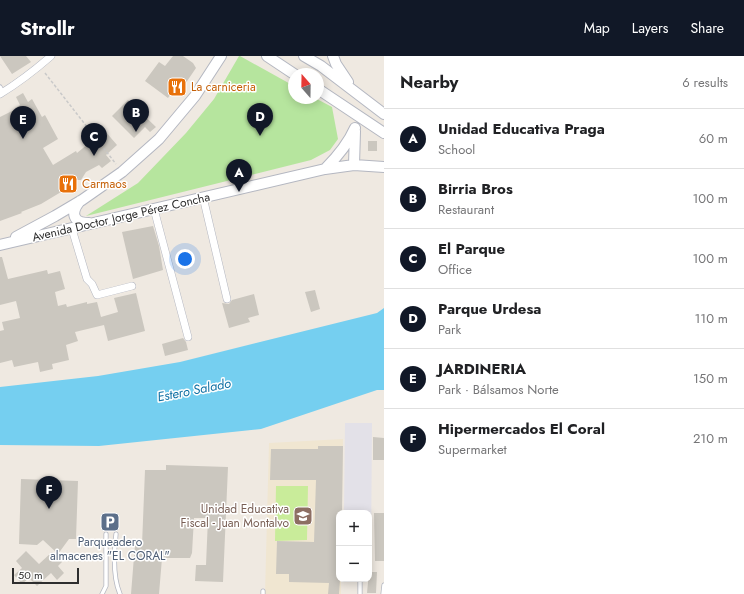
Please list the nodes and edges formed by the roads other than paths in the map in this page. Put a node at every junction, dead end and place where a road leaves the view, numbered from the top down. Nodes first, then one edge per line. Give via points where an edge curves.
1 (51, 56) edge
2 (221, 56) edge
3 (267, 56) edge
4 (304, 56) edge
5 (333, 56) edge
6 (288, 70) edge
7 (1, 91) edge
8 (324, 93) edge
9 (361, 95) junction
10 (384, 114) edge
11 (358, 116) junction
12 (355, 128) junction
13 (384, 133) edge
14 (354, 165) junction
15 (384, 167) edge
16 (325, 169) junction
17 (203, 197) junction
18 (82, 200) junction
19 (154, 209) junction
20 (103, 221) junction
21 (72, 228) junction
22 (0, 245) edge
23 (132, 286) dead end
24 (227, 299) dead end
25 (188, 338) dead end
26 (106, 534) dead end
27 (116, 534) dead end
28 (114, 550) junction
29 (106, 551) junction
30 (360, 582) edge
31 (384, 585) edge
32 (102, 594) edge
33 (120, 594) edge
34 (360, 594) edge
35 (383, 594) edge

1 - 7 street via 15,84
2 - 18 street, Avenida Doctor Jorge Pérez Concha via 195,96 159,139 122,172
3 - 6 street
4 - 9 street
5 - 9 street via 346,79
8 - 11 street
9 - 10 street
11 - 12 street
11 - 13 street
12 - 14 street
12 - 16 street via 342,150
14 - 15 street, Avenida Doctor Jorge Pérez Concha
14 - 16 street, Avenida Doctor Jorge Pérez Concha
16 - 17 street, Avenida Doctor Jorge Pérez Concha
17 - 19 street, Avenida Doctor Jorge Pérez Concha
17 - 24 street
18 - 20 street via 74,210 79,221
18 - 22 street, Avenida Doctor Jorge Pérez Concha
19 - 20 street, Avenida Doctor Jorge Pérez Concha
19 - 25 street
20 - 21 street, Avenida Doctor Jorge Pérez Concha
21 - 22 street, Avenida Doctor Jorge Pérez Concha
21 - 23 street via 87,279 97,295
26 - 29 lane
27 - 28 lane
28 - 29 lane
28 - 33 lane via 116,586
29 - 32 lane via 106,586
30 - 34 lane
31 - 35 lane

